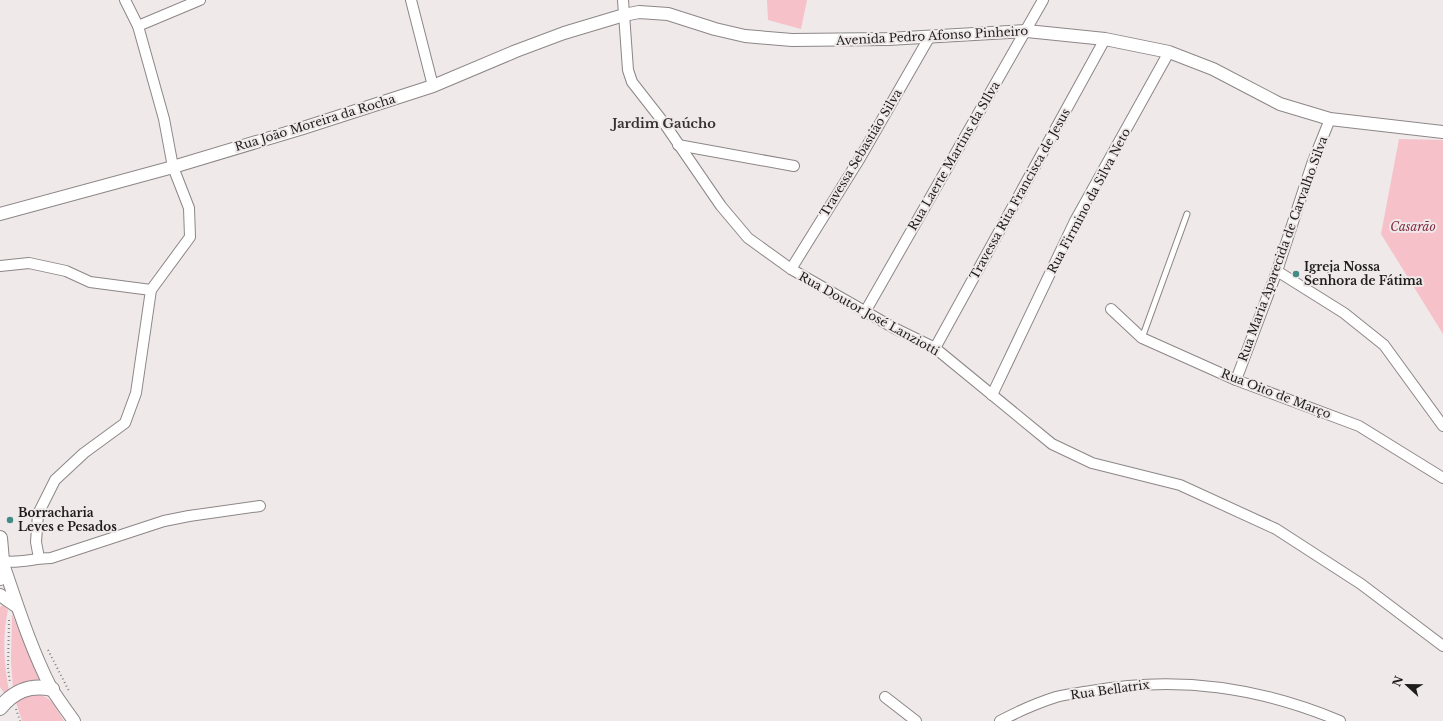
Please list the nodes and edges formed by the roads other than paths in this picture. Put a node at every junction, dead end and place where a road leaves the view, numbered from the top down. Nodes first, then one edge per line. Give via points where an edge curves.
1 (125, 0) edge
2 (200, 0) edge
3 (411, 0) edge
4 (623, 0) edge
5 (1043, 0) edge
6 (624, 15) junction
7 (138, 26) junction
8 (1027, 31) junction
9 (930, 36) junction
10 (1105, 39) junction
11 (1169, 52) junction
12 (433, 86) junction
13 (1330, 118) junction
14 (1443, 132) edge
15 (678, 145) junction
16 (794, 166) dead end
17 (173, 167) junction
18 (0, 214) edge
19 (1187, 214) dead end
20 (0, 266) edge
21 (791, 269) junction
22 (1277, 271) junction
23 (151, 290) junction
24 (1110, 309) dead end
25 (865, 312) junction
26 (1142, 338) junction
27 (935, 348) junction
28 (1236, 380) junction
29 (992, 395) junction
30 (1443, 426) edge
31 (1443, 478) edge
32 (260, 506) dead end
33 (0, 538) edge
34 (39, 558) junction
35 (2, 562) junction
36 (0, 578) edge
37 (0, 595) edge
38 (14, 604) junction
39 (1443, 646) edge
40 (52, 689) junction
41 (885, 697) dead end
42 (0, 708) edge
43 (5, 721) edge
44 (74, 721) edge
45 (916, 721) edge
46 (1000, 721) edge
47 (1340, 721) edge

1 - 7 street
2 - 7 street
3 - 12 street
4 - 6 street, Rua Doutor José Lanziotti
5 - 8 street, Rua Laerte Martins da SIlva
6 - 9 street, Avenida Pedro Afonso Pinheiro via 639,12 668,14 745,36 792,40
6 - 12 street, Rua João Moreira da Rocha via 564,33
6 - 15 street, Rua Doutor José Lanziotti via 628,70 632,82
7 - 17 street via 164,119
8 - 9 street, Avenida Pedro Afonso Pinheiro
8 - 10 street, Avenida Pedro Afonso Pinheiro
8 - 25 street, Rua Laerte Martins da SIlva
9 - 21 street, Travessa Sebastião Silva via 860,158
10 - 11 street, Avenida Pedro Afonso Pinheiro
10 - 27 street, Travessa Rita Francisca de Jesus
11 - 13 street, Avenida Pedro Afonso Pinheiro via 1213,69 1280,104
11 - 29 street, Rua Firmino da Silva Neto via 1075,221
12 - 17 street, Rua João Moreira da Rocha
13 - 14 street, Avenida Pedro Afonso Pinheiro
13 - 22 street, Rua Maria Aparecida de Carvalho Silva
15 - 16 street
15 - 21 street, Rua Doutor José Lanziotti via 721,206 748,238
17 - 18 street, Rua João Moreira da Rocha
17 - 23 street via 189,208 190,237
19 - 26 lane
20 - 23 street via 29,263 66,272 90,282
21 - 25 street, Rua Doutor José Lanziotti
22 - 28 street, Rua Maria Aparecida de Carvalho Silva
22 - 30 street via 1344,313 1384,345
23 - 34 street via 136,393 125,422 84,453 55,480 38,514 36,542
24 - 26 street, Rua Oito de Março
25 - 27 street, Rua Doutor José Lanziotti
26 - 28 street, Rua Oito de Março
27 - 29 street, Rua Doutor José Lanziotti
28 - 31 street, Rua Oito de Março via 1358,426
29 - 39 street, Rua Doutor José Lanziotti via 1052,444 1092,463 1180,485 1276,529 1361,584
32 - 34 street via 170,520 51,558
33 - 35 main road
34 - 35 street via 14,563
35 - 36 main road
35 - 38 street
37 - 38 street
38 - 40 street
40 - 42 main road via 27,688 12,696
40 - 44 street
41 - 45 street
42 - 43 main road
46 - 47 street, Rua Bellatrix via 1056,697 1146,683 1203,685 1260,693 1309,708

